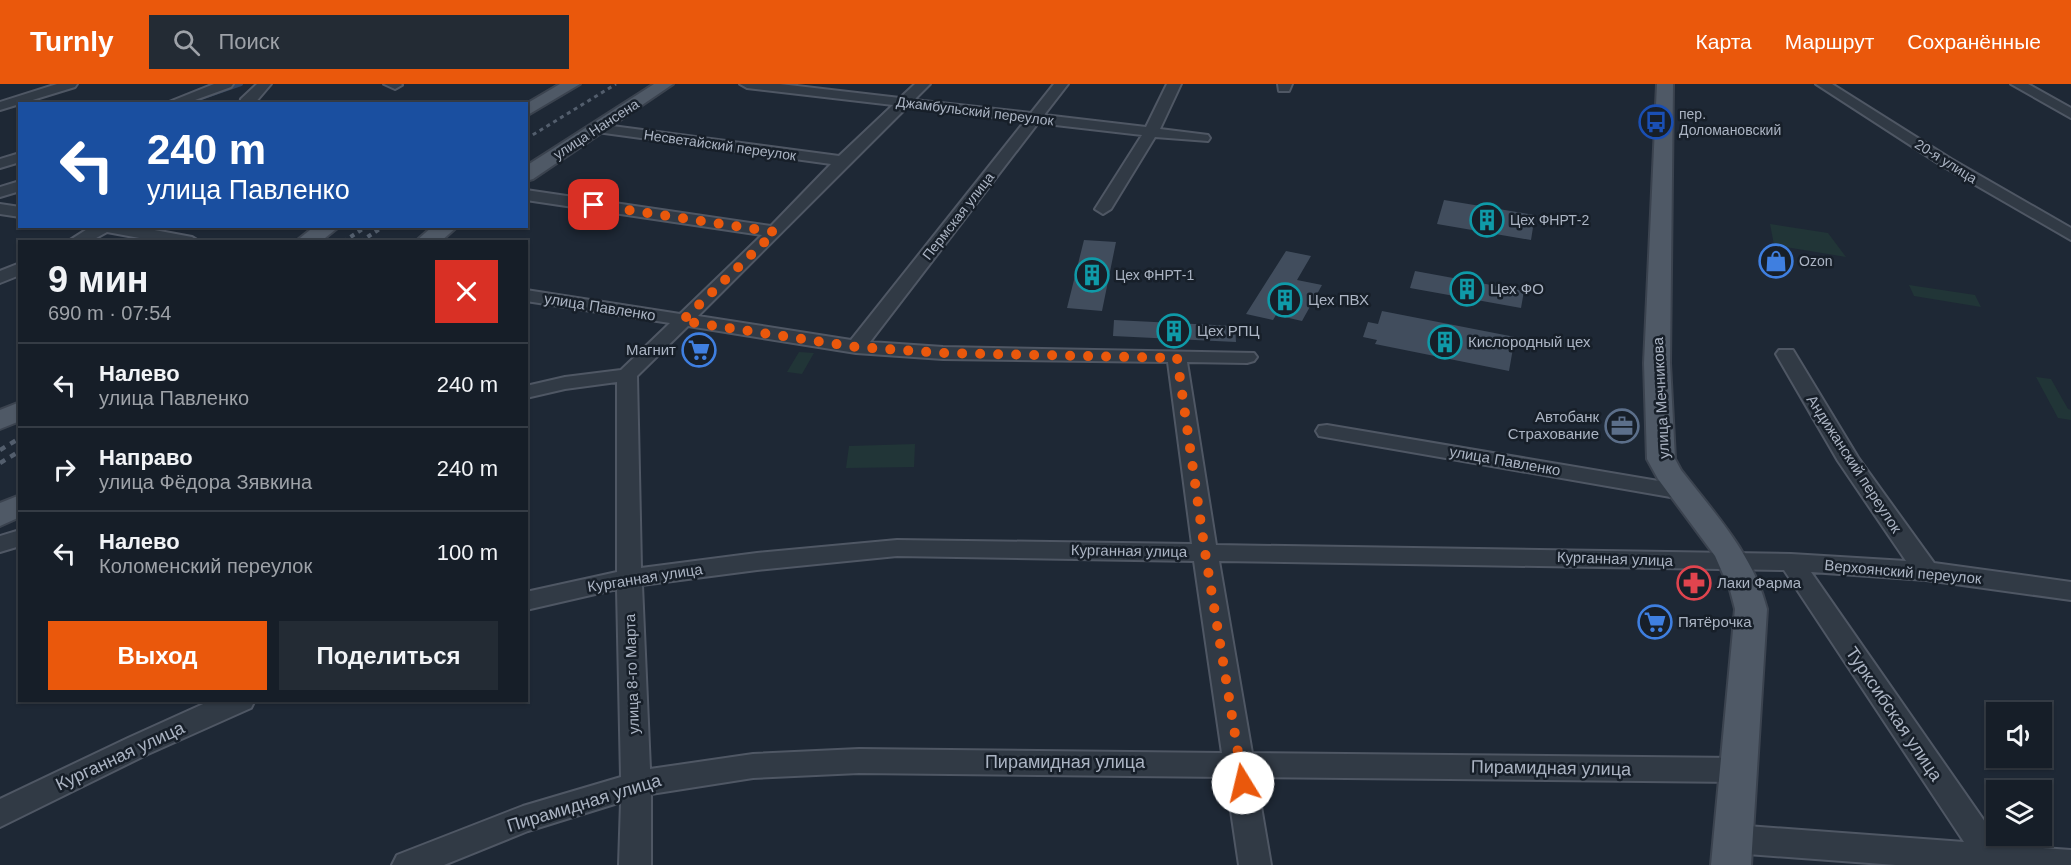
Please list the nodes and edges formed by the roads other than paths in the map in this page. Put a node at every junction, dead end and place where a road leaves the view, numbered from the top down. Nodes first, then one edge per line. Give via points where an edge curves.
1 (70, 84) edge
2 (223, 84) edge
3 (264, 84) edge
4 (572, 84) edge
5 (665, 84) edge
6 (747, 84) edge
7 (923, 84) edge
8 (1061, 84) edge
9 (1174, 84) edge
10 (1665, 84) edge
11 (1823, 84) edge
12 (2018, 84) edge
13 (175, 102) edge
14 (246, 102) edge
15 (904, 103) junction
16 (0, 106) edge
17 (528, 110) edge
18 (2071, 114) edge
19 (1034, 118) junction
20 (597, 128) junction
21 (1151, 132) junction
22 (1203, 138) dead end
23 (18, 158) edge
24 (842, 161) junction
25 (0, 164) edge
26 (528, 174) edge
27 (18, 187) edge
28 (0, 192) edge
29 (528, 195) edge
30 (0, 208) edge
31 (1103, 209) dead end
32 (18, 212) edge
33 (102, 228) edge
34 (110, 228) edge
35 (327, 228) edge
36 (445, 228) edge
37 (775, 232) junction
38 (2071, 235) edge
39 (79, 240) edge
40 (180, 240) edge
41 (308, 240) edge
42 (428, 240) edge
43 (18, 269) edge
44 (0, 278) edge
45 (528, 295) edge
46 (682, 321) junction
47 (856, 347) junction
48 (1786, 354) dead end
49 (1247, 357) dead end
50 (1177, 358) junction
51 (627, 375) junction
52 (528, 392) edge
53 (18, 411) edge
54 (0, 421) edge
55 (1327, 431) dead end
56 (1682, 492) junction
57 (18, 505) edge
58 (0, 516) edge
59 (18, 539) edge
60 (0, 544) edge
61 (1205, 552) junction
62 (1735, 562) junction
63 (1791, 562) junction
64 (1926, 571) junction
65 (629, 578) junction
66 (2071, 591) edge
67 (528, 601) edge
68 (237, 702) edge
69 (1240, 763) junction
70 (1738, 770) junction
71 (636, 785) junction
72 (0, 814) edge
73 (1733, 852) edge
74 (1995, 862) edge
75 (2071, 864) edge
76 (408, 865) edge
77 (635, 865) edge
78 (1255, 865) edge

1 - 16 street
2 - 13 street
3 - 14 street
4 - 17 main road
5 - 20 main road, улица Нансена
6 - 15 street, Джамбульский переулок
7 - 15 street
8 - 19 street, Пермская улица
9 - 21 street
10 - 56 main road, улица Мечникова via 1657,373 1661,459
11 - 38 street, 20-я улица
12 - 18 street
15 - 19 street, Джамбульский переулок
15 - 24 street
19 - 21 street, Джамбульский переулок
19 - 47 street, Пермская улица
20 - 24 street, Несветайский переулок
20 - 26 main road, улица Нансена
21 - 22 street, Джамбульский переулок
21 - 31 street
23 - 25 street
24 - 37 street
27 - 28 street
29 - 37 street
30 - 32 street
33 - 39 street
34 - 40 street
35 - 41 main road
36 - 42 main road
37 - 46 street
43 - 44 street
45 - 46 street, улица Павленко
46 - 47 street, улица Павленко
46 - 51 street
47 - 50 street, улица Павленко via 943,353
48 - 64 street, Андижанский переулок via 1849,461
49 - 50 street, улица Павленко
50 - 61 street
51 - 52 street
51 - 65 street, улица 8-го Марта
53 - 54 main road
55 - 56 street, улица Павленко
56 - 62 main road, улица Мечникова
57 - 58 main road
59 - 60 street
61 - 62 street, Курганная улица
61 - 65 street, Курганная улица via 897,548
61 - 69 street
62 - 63 street, Верхоянский переулок
62 - 70 main road, улица Мечникова via 1751,609
63 - 64 street, Верхоянский переулок
63 - 74 street, Турксибская улица
64 - 66 street, Верхоянский переулок
65 - 67 street, Курганная улица
65 - 71 street, улица 8-го Марта
68 - 72 street, Курганная улица
69 - 70 street, Пирамидная улица
69 - 71 street, Пирамидная улица via 859,761 753,766
69 - 78 street
70 - 73 main road, улица Мечникова
71 - 76 street, Пирамидная улица via 523,819
71 - 77 street, улица 8-го Марта
73 - 74 street
74 - 75 street

